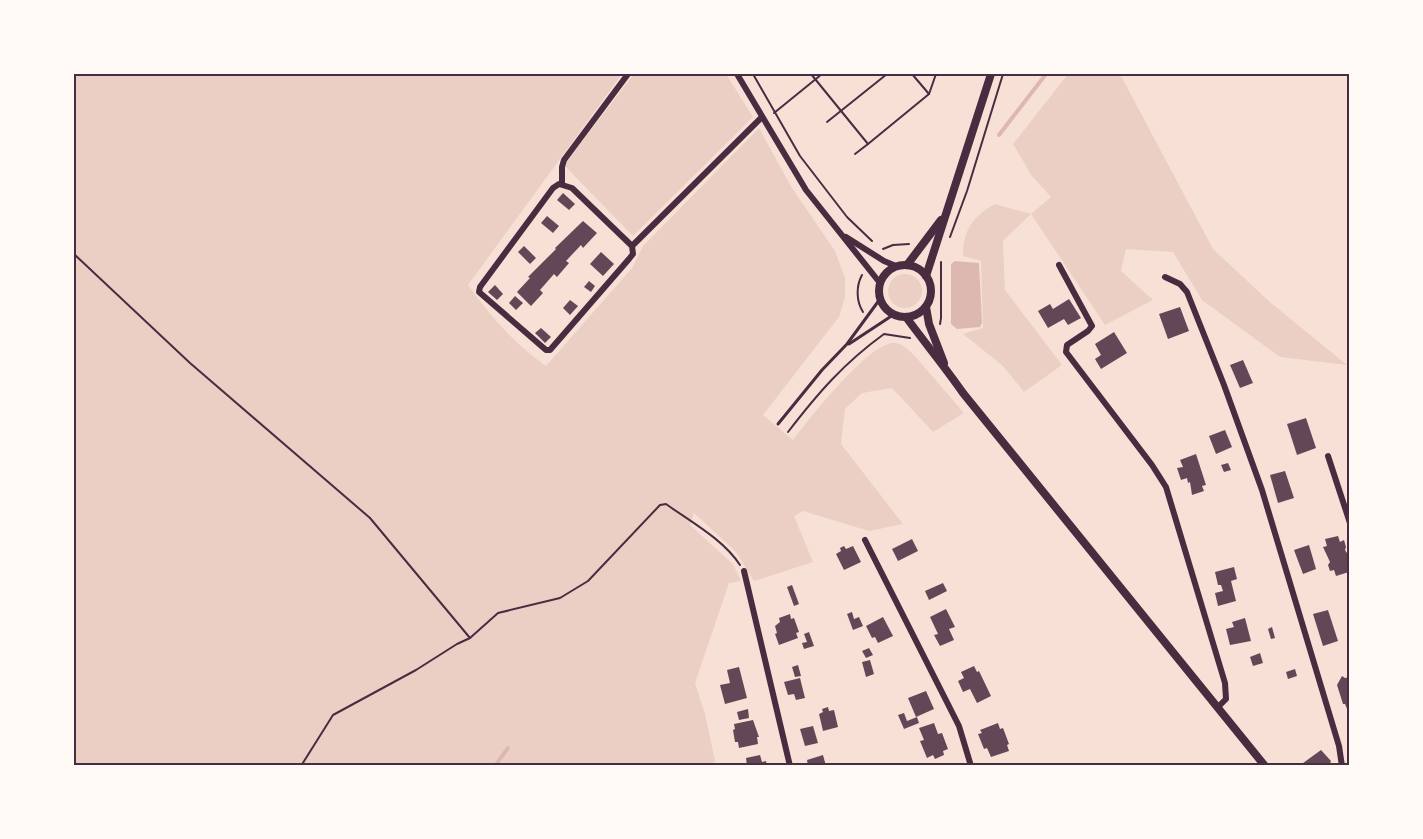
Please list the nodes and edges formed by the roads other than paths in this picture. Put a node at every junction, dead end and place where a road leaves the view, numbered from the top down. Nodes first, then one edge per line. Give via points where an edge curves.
1 (628, 74) edge
2 (737, 74) edge
3 (991, 74) edge
4 (762, 117) junction
5 (562, 183) junction
6 (945, 215) junction
7 (842, 235) junction
8 (632, 246) junction
9 (907, 265) junction
10 (1059, 265) dead end
11 (896, 266) junction
12 (926, 276) junction
13 (1166, 277) dead end
14 (880, 283) junction
15 (880, 299) junction
16 (926, 307) junction
17 (893, 315) junction
18 (906, 317) junction
19 (847, 345) junction
20 (945, 366) junction
21 (778, 424) dead end
22 (1328, 456) dead end
23 (1350, 522) edge
24 (865, 540) dead end
25 (744, 571) road end
26 (1218, 707) junction
27 (790, 765) edge
28 (971, 765) edge
29 (1265, 765) edge
30 (1342, 765) edge

1 - 5 street via 564,160
2 - 4 street
3 - 6 street
4 - 7 street via 806,190
4 - 8 street
5 - 8 street
5 - 8 street via 556,185 480,288 481,294 550,350 633,254
6 - 9 street
6 - 12 street
7 - 11 street
7 - 14 street
9 - 11 street
9 - 12 street
10 - 26 street via 1092,326 1070,342 1065,352 1166,487 1225,683 1226,699
11 - 14 street
12 - 16 street via 931,295
13 - 30 street via 1187,292 1262,490
14 - 15 street
15 - 17 street
15 - 19 lane
16 - 18 street
16 - 20 street
17 - 18 street
17 - 19 lane
18 - 20 street
19 - 21 lane
20 - 26 street
22 - 23 street
24 - 28 street via 959,726
25 - 27 street
26 - 29 street

